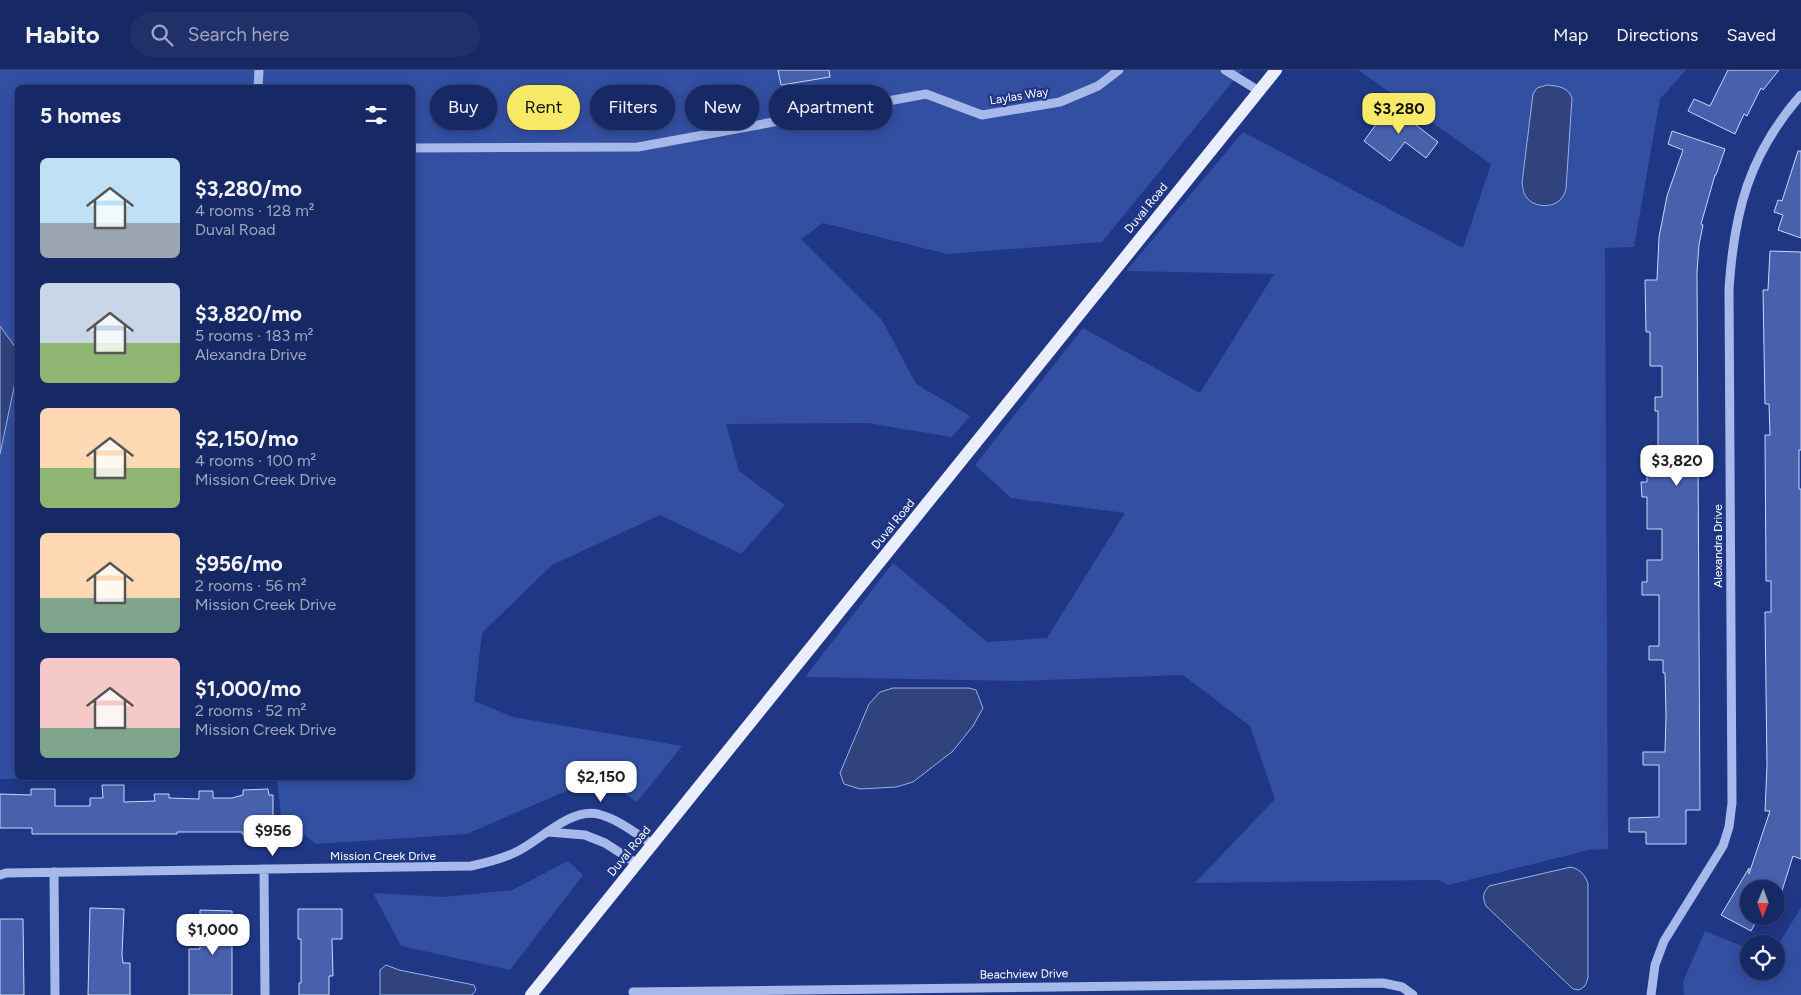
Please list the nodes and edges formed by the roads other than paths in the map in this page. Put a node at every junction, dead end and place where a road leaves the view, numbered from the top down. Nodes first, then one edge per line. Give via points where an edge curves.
1 (259, 70) edge
2 (1119, 70) edge
3 (1226, 70) edge
4 (1276, 70) edge
5 (258, 85) edge
6 (1259, 91) junction
7 (1801, 95) edge
8 (415, 148) edge
9 (548, 832) junction
10 (652, 844) junction
11 (636, 863) junction
12 (264, 869) junction
13 (54, 872) junction
14 (0, 875) edge
15 (1202, 985) junction
16 (633, 992) dead end
17 (55, 995) edge
18 (265, 995) edge
19 (531, 995) edge
20 (1202, 995) edge
21 (1413, 995) edge
22 (1651, 995) edge

1 - 5 street
2 - 8 street, Laylas Way via 1098,86 1060,102 982,115 926,94 638,147
3 - 6 street
4 - 6 main road, Duval Road
6 - 10 main road, Duval Road
7 - 22 street, Alexandra Drive via 1772,131 1757,159 1737,219 1731,253 1732,804 1729,827 1723,846 1664,941 1655,965
9 - 10 street, Mission Creek Drive via 575,815 596,814 617,821
9 - 11 street via 584,835 605,843
9 - 12 street, Mission Creek Drive via 516,852 471,866
10 - 11 main road, Duval Road
11 - 19 main road, Duval Road
12 - 13 street, Mission Creek Drive
12 - 18 street
13 - 14 street, Mission Creek Drive
13 - 17 street
15 - 16 street, Beachview Drive
15 - 20 street
15 - 21 street, Beachview Drive via 1383,983 1402,987

